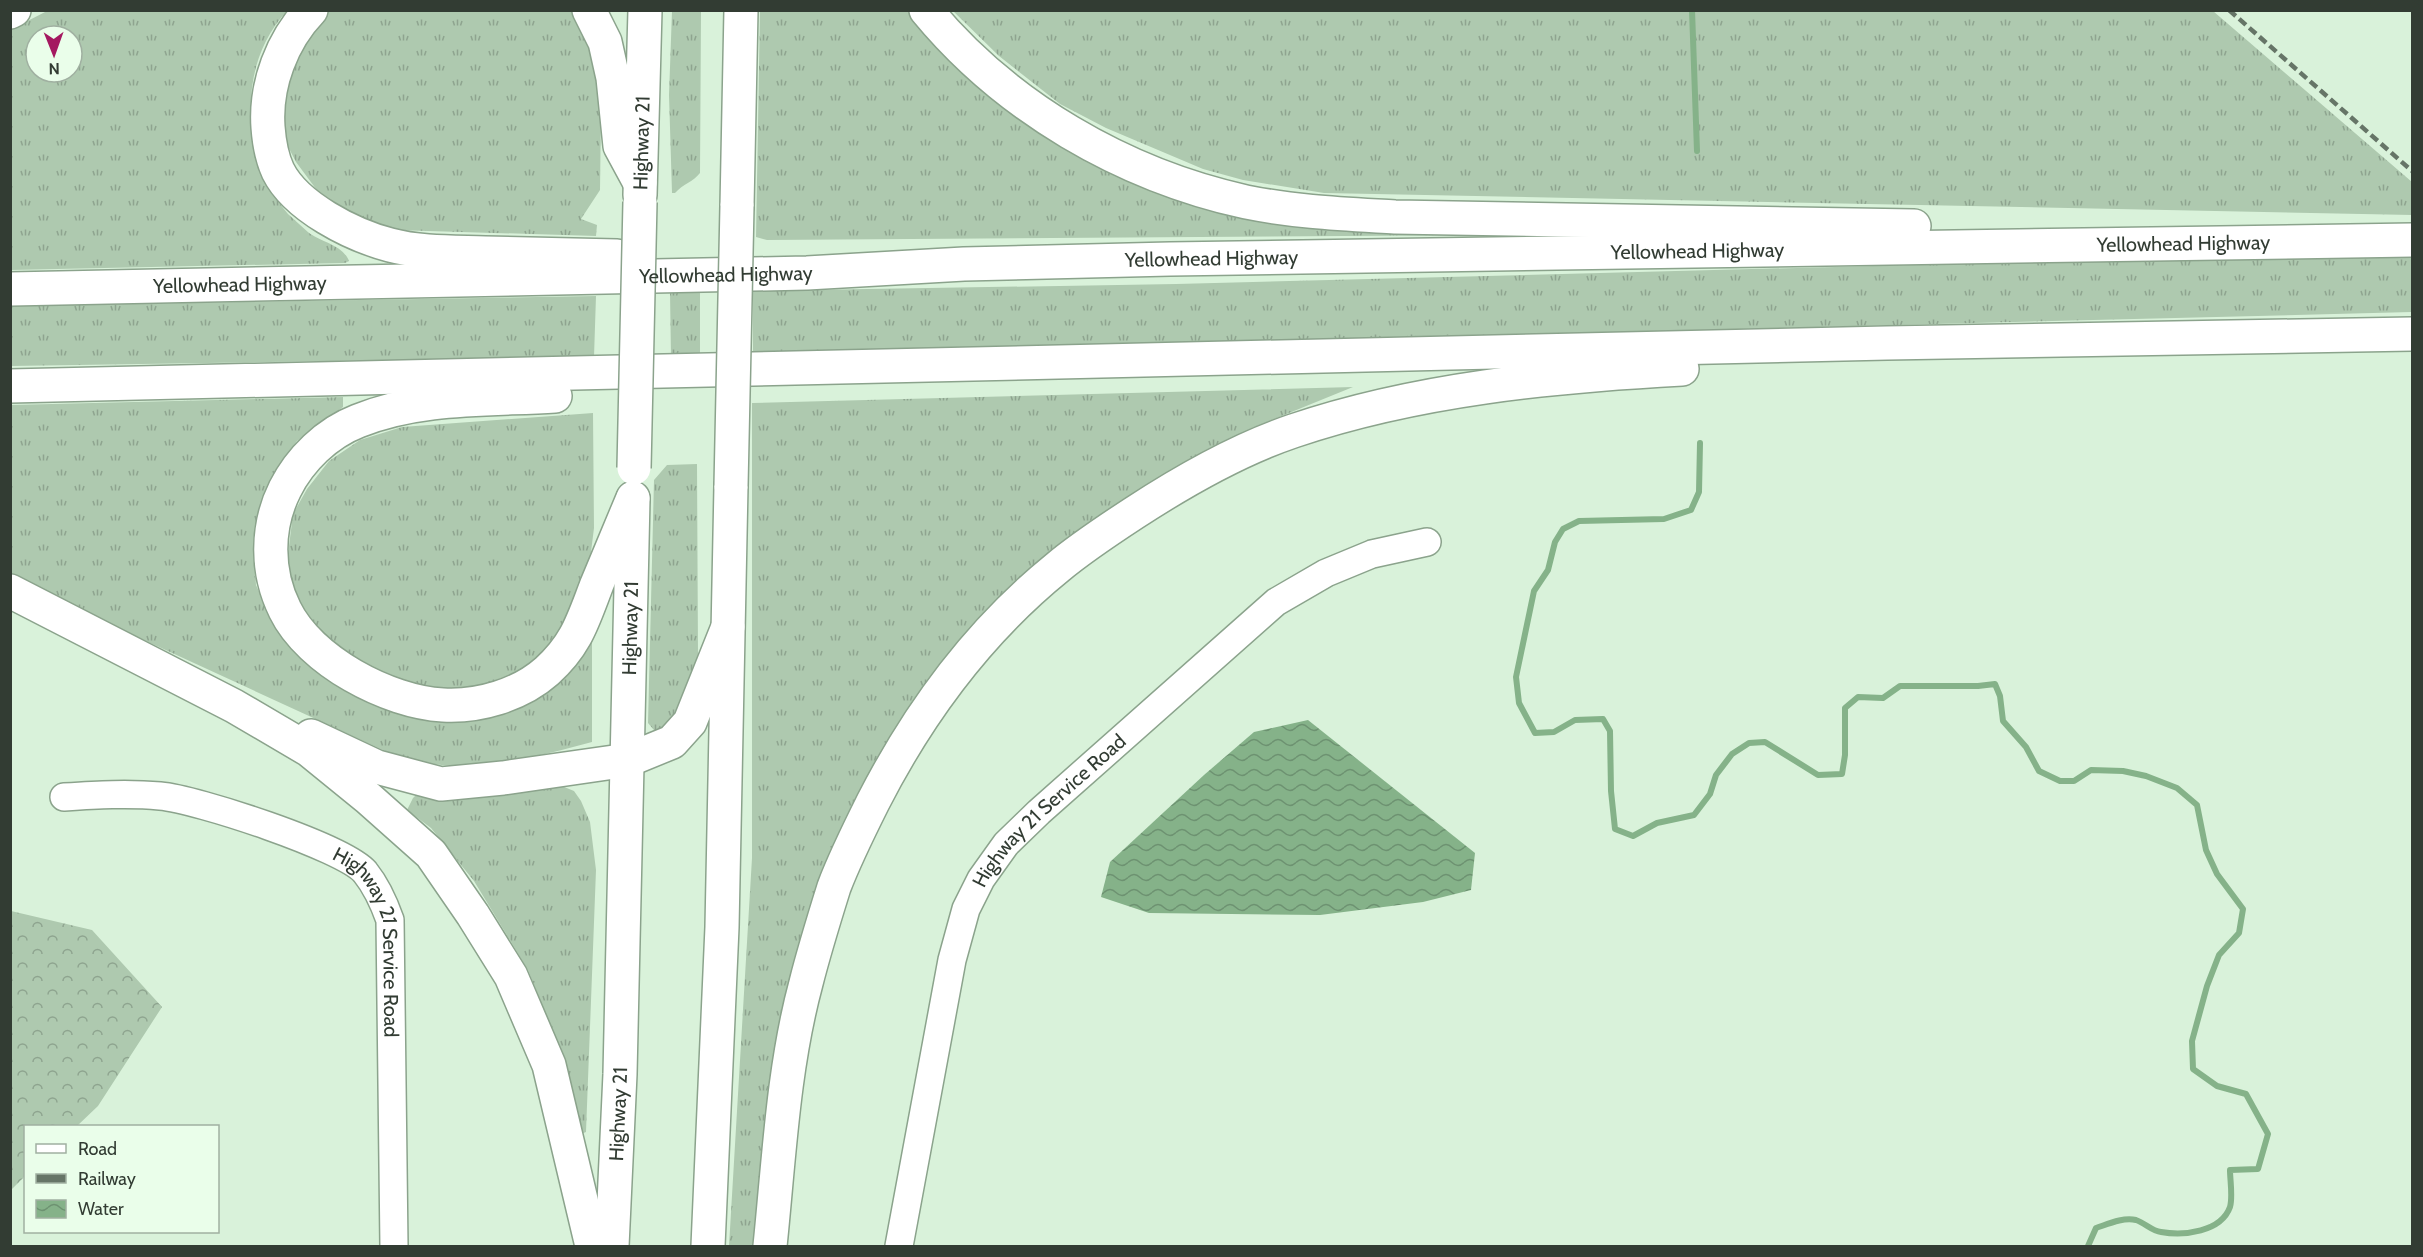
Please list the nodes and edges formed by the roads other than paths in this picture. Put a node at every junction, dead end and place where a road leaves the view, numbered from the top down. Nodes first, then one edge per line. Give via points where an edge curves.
1 (311, 10) edge
2 (590, 10) edge
3 (645, 10) edge
4 (741, 10) edge
5 (926, 10) edge
6 (640, 193) junction
7 (2412, 240) edge
8 (2290, 242) junction
9 (964, 264) junction
10 (10, 289) edge
11 (2412, 334) edge
12 (1887, 343) junction
13 (587, 374) junction
14 (10, 386) edge
15 (633, 483) junction
16 (1427, 542) dead end
17 (10, 591) edge
18 (728, 627) junction
19 (234, 706) junction
20 (628, 760) junction
21 (64, 797) dead end
22 (394, 1246) edge
23 (592, 1246) edge
24 (612, 1246) edge
25 (708, 1246) edge
26 (770, 1246) edge
27 (899, 1246) edge

1 - 9 main road via 289,39 275,75 269,95 269,139 278,171 297,195 356,233 391,245 439,252
2 - 6 main road via 605,42 614,78 620,146
3 - 6 main road, Highway 21
4 - 18 main road, bridge
5 - 8 main road via 983,69 1085,142 1137,166 1246,202 1320,213 1395,217 2044,229
6 - 15 main road, Highway 21, bridge
7 - 8 main road, Yellowhead Highway
8 - 9 main road, Yellowhead Highway
9 - 10 main road, Yellowhead Highway via 807,273
11 - 12 main road
12 - 13 main road
12 - 26 main road via 1860,361 1619,373 1466,391 1341,417 1292,431 1237,454 1092,540 1057,567 969,654 914,727 861,826 835,885 804,987
13 - 14 main road
13 - 15 main road via 555,396 416,404 378,413 332,433 300,466 280,500 270,540 276,589 286,612 304,635 326,657 368,682 406,699 443,705 501,697 547,671 573,643 585,621
15 - 20 main road, Highway 21
16 - 27 street, Highway 21 Service Road via 1372,554 1326,573 1276,602 1006,844 966,909 955,950
17 - 19 main road
18 - 20 main road via 690,722 672,742
18 - 25 main road via 722,927
19 - 20 main road via 377,767 441,784
19 - 23 main road via 309,750 368,798 431,854 473,915 511,976 549,1065
20 - 24 main road, Highway 21
21 - 22 street, Highway 21 Service Road via 163,796 331,850 363,870 382,897 390,920

